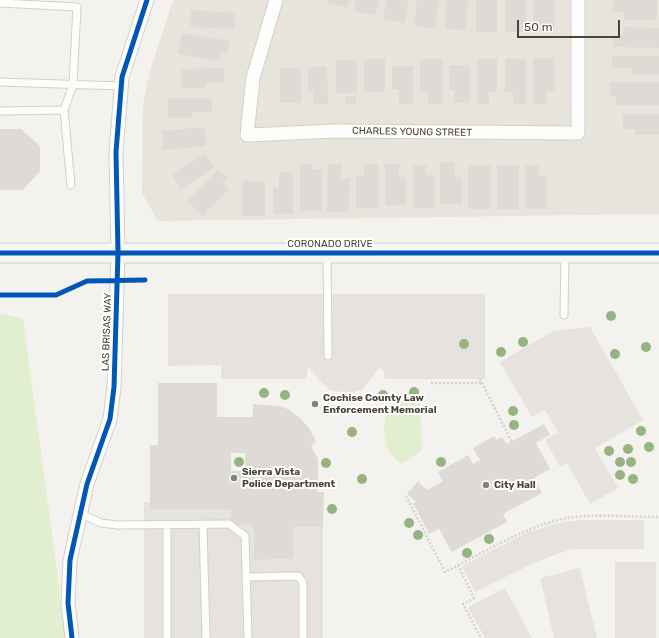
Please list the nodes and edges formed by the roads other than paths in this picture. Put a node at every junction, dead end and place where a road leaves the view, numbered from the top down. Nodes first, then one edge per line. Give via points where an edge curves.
1 (147, 0) edge
2 (276, 0) edge
3 (578, 0) edge
4 (0, 3) edge
5 (0, 82) edge
6 (73, 85) junction
7 (121, 86) junction
8 (64, 110) junction
9 (0, 111) edge
10 (71, 186) dead end
11 (0, 253) edge
12 (118, 253) junction
13 (327, 253) junction
14 (565, 253) junction
15 (659, 253) edge
16 (564, 315) dead end
17 (328, 356) dead end
18 (79, 513) junction
19 (203, 524) junction
20 (166, 525) junction
21 (246, 577) junction
22 (72, 638) edge
23 (167, 638) edge
24 (206, 638) edge
25 (248, 638) edge
26 (303, 638) edge

1 - 7 street, LAS BRISAS WAY
2 - 3 street, CHARLES YOUNG STREET via 253,78 246,135 336,131 578,133
4 - 6 lane via 77,7
5 - 6 lane
6 - 7 lane
6 - 8 lane
7 - 12 street, LAS BRISAS WAY via 116,152
8 - 9 lane
8 - 10 lane
11 - 12 street, CORONADO DRIVE
12 - 13 street, CORONADO DRIVE
12 - 18 street, LAS BRISAS WAY via 116,353 110,419
13 - 14 street, CORONADO DRIVE
13 - 17 lane
14 - 15 street, CORONADO DRIVE
14 - 16 lane
18 - 20 lane via 101,523
18 - 22 street, LAS BRISAS WAY via 70,560 68,604
19 - 20 lane
19 - 21 lane via 228,524 245,536
19 - 24 lane
20 - 23 lane
21 - 25 lane
21 - 26 lane via 298,576 303,583

